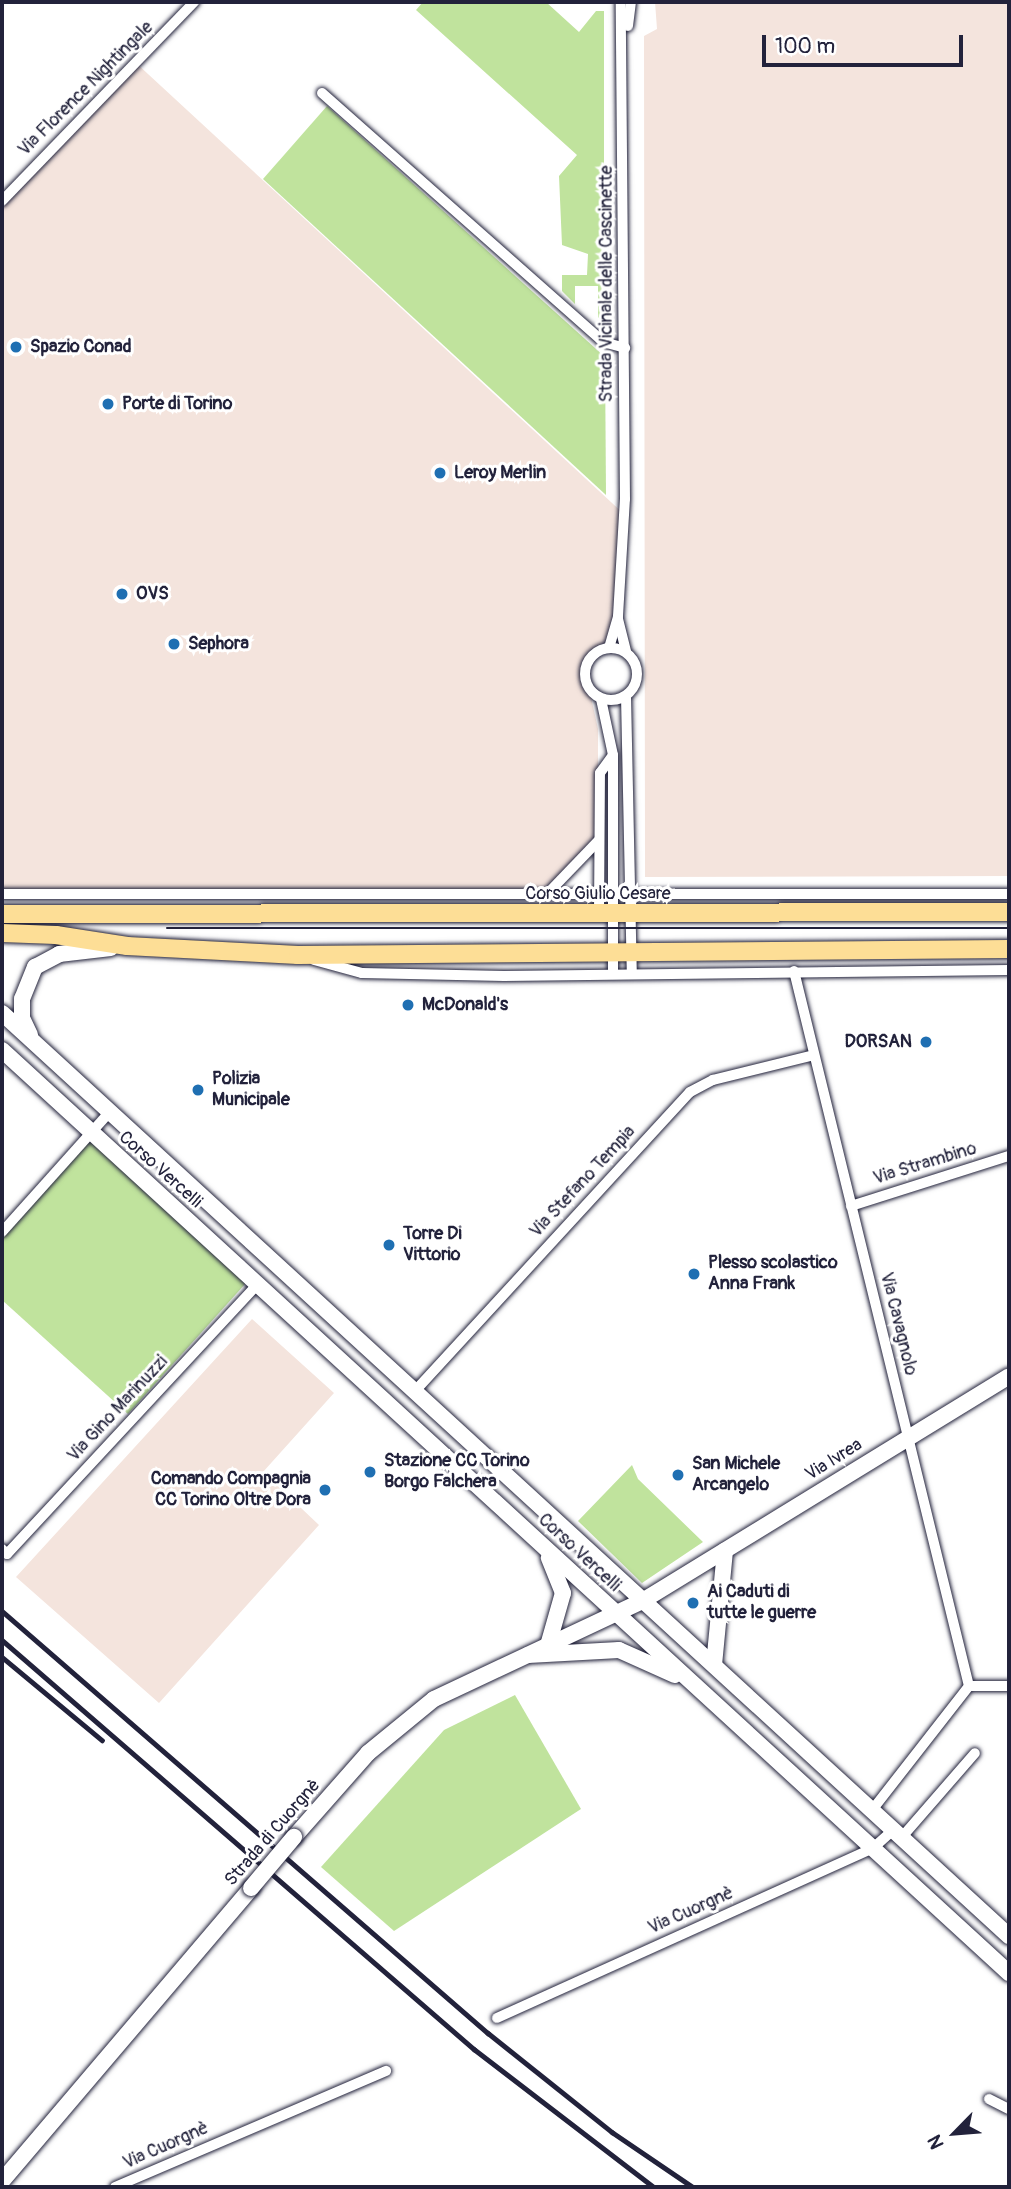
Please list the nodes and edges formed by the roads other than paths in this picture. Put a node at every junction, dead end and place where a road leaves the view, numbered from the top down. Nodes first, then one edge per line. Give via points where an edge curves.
1 (194, 2) edge
2 (621, 2) edge
3 (631, 2) edge
4 (624, 53) junction
5 (322, 93) dead end
6 (2, 201) edge
7 (625, 348) junction
8 (618, 616) junction
9 (609, 648) junction
10 (626, 652) junction
11 (626, 696) junction
12 (601, 699) junction
13 (612, 755) junction
14 (598, 841) junction
15 (549, 892) junction
16 (2, 894) edge
17 (188, 894) junction
18 (599, 894) junction
19 (632, 894) junction
20 (1009, 894) edge
21 (615, 908) junction
22 (1009, 912) edge
23 (189, 913) junction
24 (2, 914) edge
25 (2, 933) edge
26 (127, 946) junction
27 (1009, 949) edge
28 (968, 950) junction
29 (613, 953) junction
30 (632, 953) junction
31 (298, 955) junction
32 (968, 970) junction
33 (1009, 970) edge
34 (794, 971) junction
35 (632, 973) junction
36 (613, 974) junction
37 (2, 1013) edge
38 (39, 1048) junction
39 (2, 1050) edge
40 (814, 1055) junction
41 (108, 1114) junction
42 (90, 1133) junction
43 (1009, 1156) edge
44 (851, 1206) junction
45 (2, 1232) edge
46 (259, 1283) junction
47 (1009, 1376) edge
48 (415, 1391) junction
49 (908, 1436) junction
50 (541, 1544) junction
51 (2, 1549) edge
52 (725, 1551) junction
53 (644, 1600) junction
54 (615, 1613) junction
55 (549, 1642) junction
56 (522, 1655) junction
57 (714, 1665) junction
58 (697, 1686) junction
59 (969, 1686) junction
60 (1009, 1686) edge
61 (975, 1753) dead end
62 (873, 1810) junction
63 (898, 1833) junction
64 (872, 1849) junction
65 (1009, 1936) edge
66 (1009, 1973) edge
67 (497, 2018) dead end
68 (386, 2071) dead end
69 (989, 2099) dead end
70 (1009, 2109) edge
71 (2, 2181) edge
72 (115, 2187) edge

1 - 6 street, Via Florence Nightingale
2 - 4 street, Strada Vicinale delle Cascinette
3 - 4 street, Strada Vicinale delle Cascinette
4 - 7 street, Strada Vicinale delle Cascinette
5 - 7 street via 603,342
7 - 8 street, Strada Vicinale delle Cascinette via 625,515
8 - 9 street
8 - 10 street
9 - 10 street
9 - 12 street via 593,655 585,670 588,687
10 - 11 street via 638,675
11 - 12 street
11 - 19 street
12 - 13 street
13 - 14 street via 600,773
13 - 21 street
14 - 15 street
14 - 18 street
15 - 17 street, Corso Giulio Cesare
15 - 18 street, Corso Giulio Cesare
16 - 17 street, Corso Giulio Cesare
17 - 23 street
18 - 21 street
18 - 21 street, Corso Giulio Cesare
19 - 20 street, Corso Giulio Cesare
19 - 21 street
19 - 21 street, Corso Giulio Cesare
21 - 22 main road, Corso Giulio Cesare
21 - 23 main road, Corso Giulio Cesare
21 - 29 street
21 - 30 street
23 - 24 main road, Corso Giulio Cesare
25 - 26 main road via 56,934
26 - 31 main road
26 - 38 main road via 59,954 36,967 25,982 22,1010 24,1025
27 - 28 main road
28 - 30 main road
28 - 32 street
29 - 30 main road
29 - 31 main road
29 - 36 street
30 - 35 street
31 - 36 street via 362,973
32 - 33 street
32 - 34 street
34 - 35 street
34 - 40 street, Via Cavagnolo
35 - 36 street
37 - 38 main road, Corso Vercelli
38 - 41 main road, Corso Vercelli
39 - 42 main road, Corso Vercelli
40 - 44 street, Via Cavagnolo
40 - 48 street, Via Stefano Tempia via 713,1080 690,1092
41 - 42 street, Corso Vercelli
41 - 48 main road, Corso Vercelli
42 - 45 street, Corso Vercelli
42 - 46 main road, Corso Vercelli
43 - 44 street, Via Strambino
44 - 49 street, Via Cavagnolo
46 - 50 main road, Corso Vercelli
46 - 51 street, Via Gino Marinuzzi via 7,1554
47 - 49 main road, Via Ivrea
48 - 53 main road, Corso Vercelli
49 - 52 main road, Via Ivrea
49 - 59 street, Via Cavagnolo
50 - 54 main road, Corso Vercelli
50 - 55 main road via 558,1572 563,1593
52 - 53 main road, Via Ivrea
52 - 57 main road
53 - 54 main road, Strada di Cuorgnè
53 - 57 main road, Corso Vercelli
54 - 55 main road, Strada di Cuorgnè
54 - 58 main road, Corso Vercelli
55 - 56 main road, Strada di Cuorgnè
56 - 58 main road via 619,1650
56 - 71 main road, Strada di Cuorgnè, bridge via 451,1689 390,1732 294,1837
57 - 62 main road, Corso Vercelli
58 - 64 main road, Corso Vercelli
59 - 60 street
59 - 62 street
61 - 63 street, Via Cuorgnè
62 - 63 main road, Corso Vercelli
63 - 64 street, Via Cuorgnè
63 - 65 main road, Corso Vercelli
64 - 66 main road, Corso Vercelli
64 - 67 street, Via Cuorgnè
68 - 72 street, Via Cuorgnè
69 - 70 street

